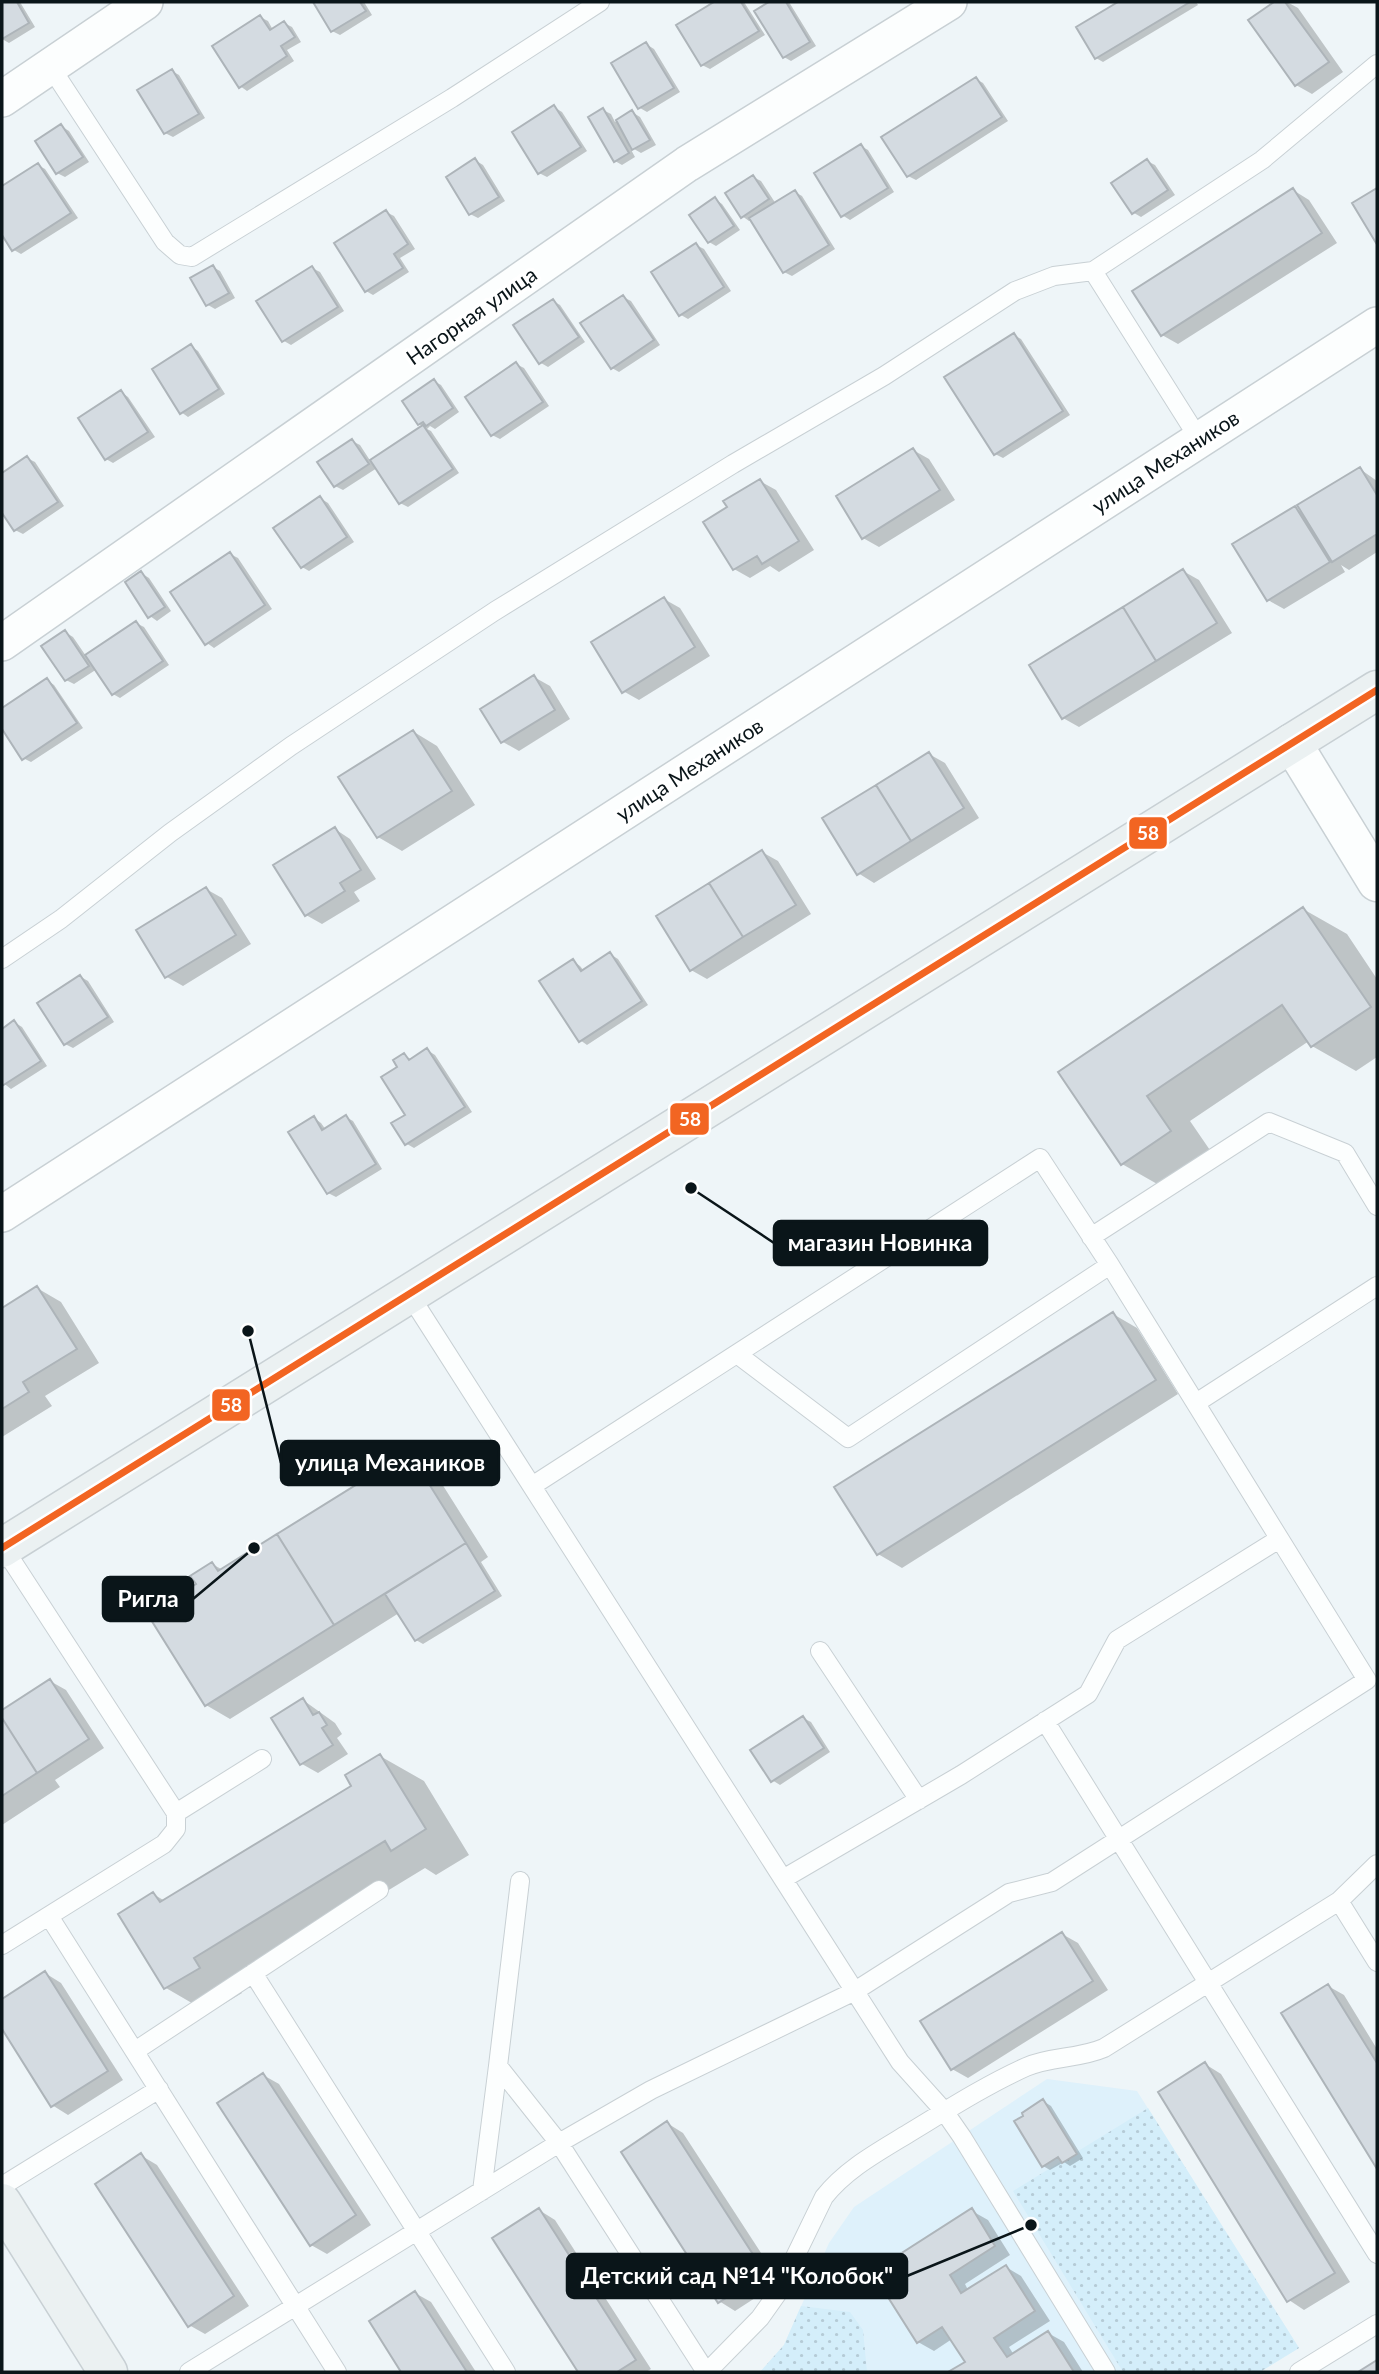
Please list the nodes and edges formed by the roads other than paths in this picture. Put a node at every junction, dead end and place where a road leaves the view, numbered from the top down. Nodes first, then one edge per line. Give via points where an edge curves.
1 (145, 2) edge
2 (600, 2) edge
3 (949, 2) edge
4 (1377, 64) edge
5 (50, 66) junction
6 (2, 99) edge
7 (1093, 271) junction
8 (1377, 325) edge
9 (1199, 439) junction
10 (2, 643) edge
11 (1377, 690) edge
12 (1292, 743) junction
13 (1377, 882) edge
14 (2, 959) edge
15 (1377, 1206) edge
16 (2, 1214) edge
17 (1091, 1237) junction
18 (1110, 1265) junction
19 (1377, 1286) edge
20 (409, 1294) junction
21 (737, 1354) junction
22 (1196, 1403) junction
23 (532, 1486) junction
24 (1279, 1539) junction
25 (2, 1547) edge
26 (820, 1651) dead end
27 (1045, 1721) junction
28 (262, 1759) dead end
29 (919, 1800) junction
30 (176, 1813) junction
31 (1119, 1840) junction
32 (1377, 1864) edge
33 (783, 1879) junction
34 (520, 1881) dead end
35 (379, 1890) dead end
36 (1339, 1901) junction
37 (49, 1916) junction
38 (2, 1945) edge
39 (1377, 1962) edge
40 (253, 1973) junction
41 (1209, 1983) junction
42 (855, 1991) junction
43 (135, 2051) junction
44 (498, 2066) junction
45 (159, 2089) junction
46 (944, 2111) junction
47 (559, 2143) junction
48 (2, 2186) edge
49 (482, 2191) junction
50 (2, 2203) edge
51 (417, 2231) junction
52 (1377, 2254) edge
53 (296, 2306) junction
54 (1377, 2323) edge
55 (108, 2372) edge
56 (189, 2372) edge
57 (337, 2372) edge
58 (506, 2372) edge
59 (707, 2372) edge
60 (1106, 2372) edge
61 (1299, 2372) edge

1 - 5 street
2 - 5 lane via 192,257 180,255 165,242
3 - 10 street, Нагорная улица via 687,164
4 - 7 lane via 1262,160
5 - 6 street
7 - 9 lane
7 - 14 lane via 1054,276 1015,291 884,376 506,604 291,746
8 - 9 street, улица Механиков
9 - 16 street, улица Механиков
11 - 12 main road
12 - 13 street
12 - 20 main road
15 - 17 lane via 1345,1153 1269,1122
17 - 18 lane
17 - 21 lane via 1040,1158
18 - 21 lane via 848,1438
18 - 22 lane
19 - 22 lane
20 - 23 lane
20 - 25 main road
21 - 23 lane
22 - 24 lane
23 - 33 lane
24 - 27 lane via 1117,1640 1088,1694
24 - 31 lane via 1367,1680
25 - 30 lane
26 - 29 lane
27 - 29 lane
27 - 31 lane
28 - 30 lane
29 - 33 lane
30 - 37 lane via 176,1829 164,1843
31 - 41 lane
31 - 42 lane via 1052,1882 1009,1893
32 - 36 lane
33 - 42 lane
34 - 44 lane
35 - 40 lane
36 - 39 lane
36 - 41 lane
37 - 38 lane
37 - 43 lane
40 - 43 lane
40 - 51 lane
41 - 46 lane via 1104,2048 1028,2066
41 - 52 lane
42 - 46 lane via 901,2062
42 - 47 lane via 679,2075
43 - 45 lane
44 - 47 lane
44 - 49 lane
45 - 48 lane
45 - 53 lane
46 - 59 lane via 834,2184 778,2294
46 - 60 lane
47 - 49 lane
47 - 59 lane
49 - 51 lane
50 - 55 main road
51 - 53 lane
51 - 58 lane
53 - 56 lane
53 - 57 lane
54 - 61 lane

